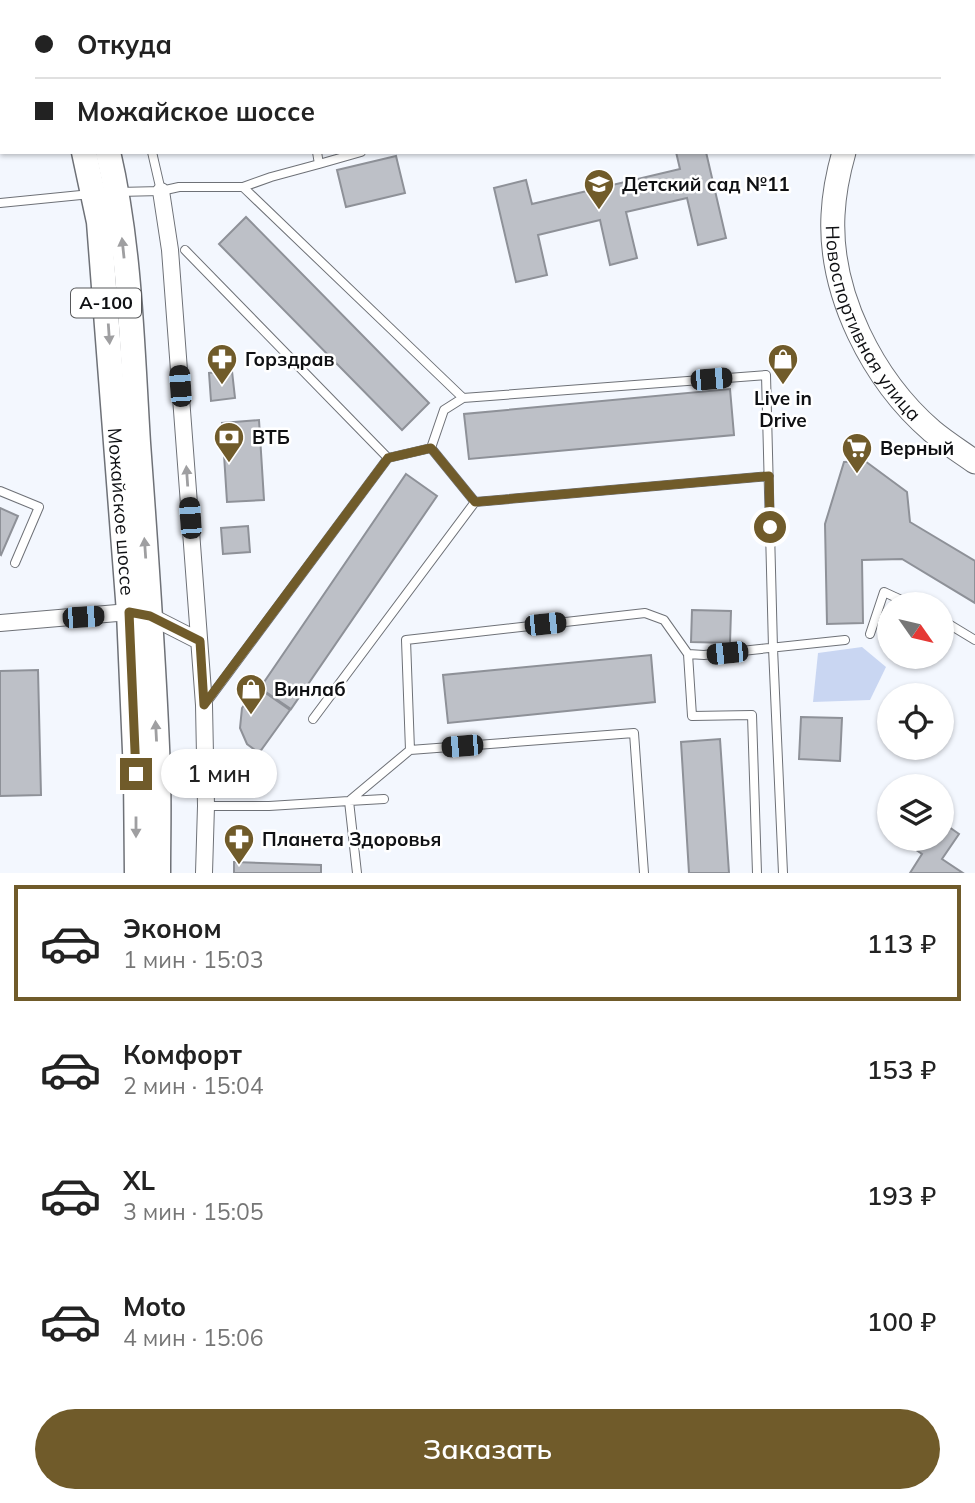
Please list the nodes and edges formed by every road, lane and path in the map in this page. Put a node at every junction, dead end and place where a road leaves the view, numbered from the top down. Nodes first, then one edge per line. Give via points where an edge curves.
1 (85, 154) edge
2 (108, 154) edge
3 (152, 154) edge
4 (317, 154) edge
5 (353, 154) edge
6 (843, 154) edge
7 (319, 163) junction
8 (243, 187) junction
9 (161, 191) junction
10 (105, 193) junction
11 (0, 203) edge
12 (185, 250) dead end
13 (463, 398) junction
14 (431, 448) junction
15 (388, 458) junction
16 (975, 462) edge
17 (769, 476) junction
18 (0, 491) edge
19 (475, 502) junction
20 (15, 563) dead end
21 (877, 613) edge
22 (139, 614) junction
23 (0, 623) edge
24 (954, 627) edge
25 (870, 634) dead end
26 (845, 639) dead end
27 (975, 640) edge
28 (200, 641) junction
29 (773, 648) junction
30 (688, 654) junction
31 (204, 705) junction
32 (313, 719) dead end
33 (410, 750) junction
34 (384, 799) dead end
35 (349, 801) junction
36 (205, 806) junction
37 (137, 873) edge
38 (158, 873) edge
39 (204, 873) edge
40 (357, 873) edge
41 (644, 873) edge
42 (757, 873) edge
43 (783, 873) edge

1 - 10 main road, Можайское шоссе / А-100
2 - 10 main road, Можайское шоссе / А-100
3 - 9 lane
4 - 7 lane
5 - 7 lane
6 - 16 main road, Новоспортивная улица via 832,216 844,300 857,332 898,396 931,430
7 - 8 lane
8 - 9 lane
8 - 13 lane
9 - 10 lane
28 -> 9 street via 170,250
10 - 11 lane
10 - 22 main road, Можайское шоссе / А-100 via 127,283
12 - 15 lane
13 - 14 lane via 444,410
13 - 17 lane via 766,375
14 - 15 lane
14 - 19 lane
15 - 31 lane
17 - 19 lane
17 - 29 lane
18 - 20 lane via 39,508
19 - 32 lane
21 - 25 lane
22 - 23 street
22 - 28 street
22 -> 37 main road, Можайское шоссе / А-100
38 -> 22 main road, Можайское шоссе / А-100 via 158,774
24 - 27 lane
26 - 29 lane
28 - 31 street
29 - 30 lane
29 - 43 lane
30 - 33 lane via 664,620 645,613 406,640
30 - 42 lane via 692,716 752,715
31 - 36 street
33 - 35 lane
33 - 41 lane via 634,733
34 - 35 lane
35 - 36 lane
35 - 40 lane
36 - 39 street

